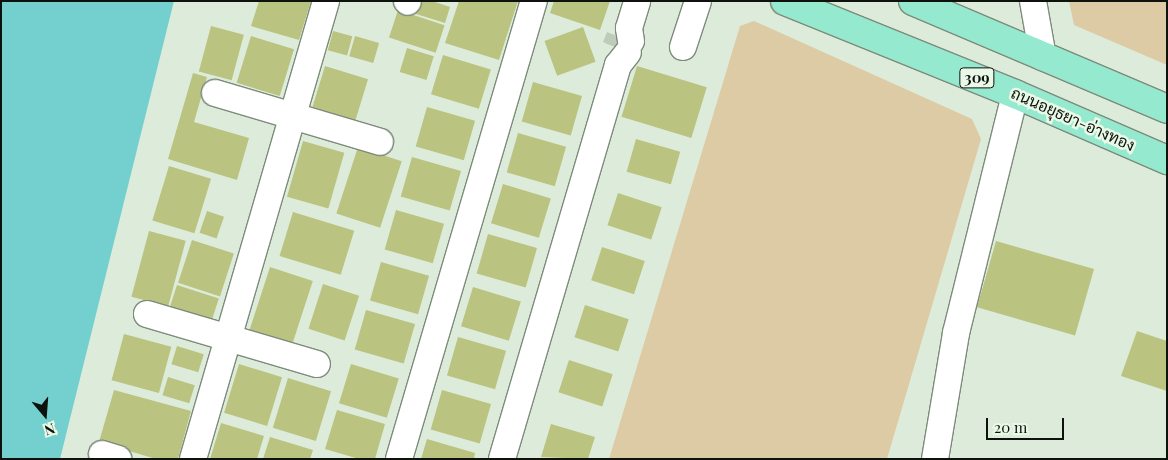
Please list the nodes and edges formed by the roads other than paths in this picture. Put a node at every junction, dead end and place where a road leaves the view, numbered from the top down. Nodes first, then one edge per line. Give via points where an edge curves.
1 (326, 1) edge
2 (534, 1) edge
3 (637, 1) edge
4 (698, 1) edge
5 (785, 1) edge
6 (913, 1) edge
7 (1033, 1) edge
8 (683, 47) dead end
9 (1043, 57) junction
10 (215, 93) dead end
11 (1015, 94) junction
12 (1167, 109) edge
13 (293, 116) junction
14 (380, 142) dead end
15 (1167, 160) edge
16 (147, 314) dead end
17 (228, 338) junction
18 (317, 364) dead end
19 (194, 459) edge
20 (399, 459) edge
21 (502, 459) edge
22 (935, 459) edge

1 - 13 street
2 - 20 street
3 - 21 street
4 - 8 street
5 - 11 main road, ถนนอยุธยา-อ่างทอง / 309
6 - 9 main road
7 - 9 street
9 - 12 main road
10 - 13 street
11 - 15 main road, ถนนอยุธยา-อ่างทอง / 309
11 - 22 street via 956,333
13 - 14 street
13 - 17 street
16 - 17 street
17 - 18 street
17 - 19 street

